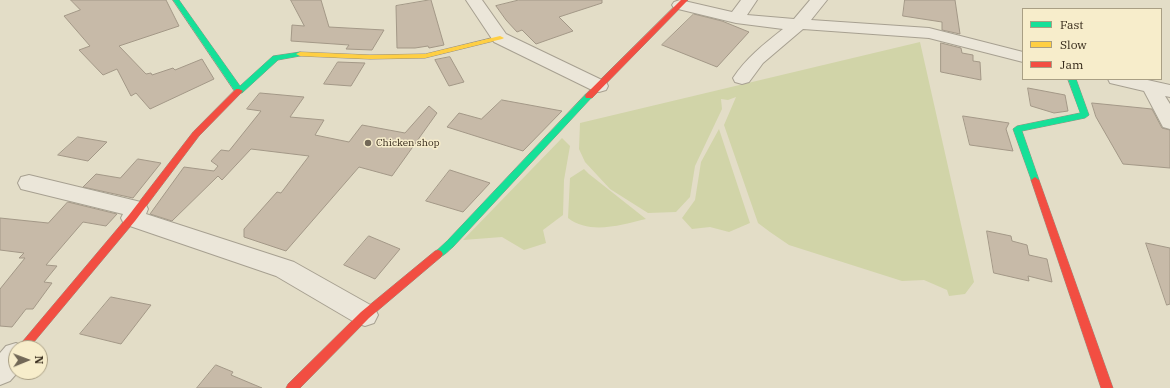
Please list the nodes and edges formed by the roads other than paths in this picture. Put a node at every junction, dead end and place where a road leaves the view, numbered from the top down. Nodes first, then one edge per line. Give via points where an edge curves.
1 (176, 0) edge
2 (474, 0) edge
3 (749, 0) edge
4 (819, 0) edge
5 (683, 3) edge
6 (736, 18) junction
7 (799, 24) junction
8 (500, 38) junction
9 (1022, 57) edge
10 (742, 78) dead end
11 (1072, 80) edge
12 (1121, 80) edge
13 (599, 86) junction
14 (1151, 87) junction
15 (240, 91) junction
16 (1170, 91) edge
17 (1170, 122) edge
18 (30, 183) dead end
19 (134, 214) junction
20 (365, 315) junction
21 (23, 340) edge
22 (8, 360) edge
23 (0, 372) edge
24 (292, 388) edge
25 (1107, 388) edge

1 - 15 street
2 - 8 street
3 - 6 street
4 - 7 street
5 - 6 street
5 - 13 street
6 - 7 street
7 - 9 street via 929,33
7 - 10 street via 757,59
8 - 13 street
8 - 15 street via 425,56 300,54 276,58
11 - 25 street via 1085,115 1017,129
12 - 14 street
13 - 20 street via 450,244
14 - 16 street
14 - 17 street
15 - 19 street via 196,134
18 - 19 street
19 - 20 street via 285,270
19 - 21 street
20 - 24 street
22 - 23 street

